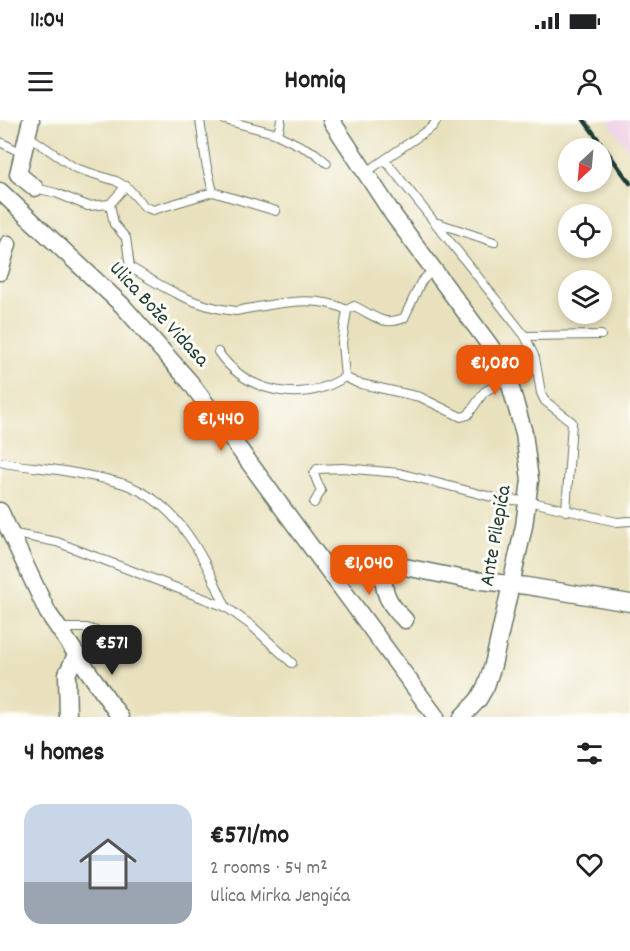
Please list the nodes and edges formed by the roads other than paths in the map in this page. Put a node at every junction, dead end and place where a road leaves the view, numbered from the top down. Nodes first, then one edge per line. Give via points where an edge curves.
1 (200, 120) edge
2 (225, 120) edge
3 (282, 120) edge
4 (331, 120) edge
5 (437, 120) edge
6 (29, 128) edge
7 (274, 134) junction
8 (0, 142) edge
9 (22, 153) junction
10 (385, 160) junction
11 (327, 162) dead end
12 (365, 173) junction
13 (126, 186) junction
14 (35, 188) joint
15 (0, 191) edge
16 (213, 192) junction
17 (110, 204) junction
18 (276, 211) dead end
19 (437, 223) junction
20 (494, 242) dead end
21 (8, 244) dead end
22 (434, 269) junction
23 (0, 272) edge
24 (347, 310) junction
25 (600, 335) dead end
26 (525, 336) junction
27 (218, 352) dead end
28 (345, 376) junction
29 (508, 378) junction
30 (0, 462) edge
31 (528, 501) junction
32 (314, 503) dead end
33 (0, 511) edge
34 (566, 512) junction
35 (630, 521) edge
36 (10, 533) junction
37 (351, 556) dead end
38 (389, 563) junction
39 (512, 584) junction
40 (630, 603) edge
41 (226, 607) junction
42 (405, 620) dead end
43 (58, 628) junction
44 (124, 640) dead end
45 (75, 655) junction
46 (292, 663) dead end
47 (68, 717) edge
48 (120, 717) edge
49 (435, 717) edge
50 (462, 717) edge

1 - 16 lane
2 - 7 lane
3 - 7 lane
4 - 12 street, Ante Pilepića
5 - 10 lane
6 - 9 street
6 - 13 lane via 75,168
7 - 11 lane
8 - 9 lane
9 - 14 street via 18,174
10 - 12 lane
10 - 19 lane
12 - 22 street, Ante Pilepića
13 - 16 lane via 145,207 153,210
13 - 17 lane
14 - 17 lane via 88,206
15 - 49 street, Ulica Bože Vidasa via 122,304 183,373
16 - 18 lane
17 - 24 lane via 114,224 126,238 130,267 167,291 224,310 314,301
19 - 20 lane
19 - 26 lane
21 - 23 street
22 - 24 lane via 421,282 404,318 391,323 354,306
22 - 29 street, Ante Pilepića via 491,347
24 - 28 lane via 342,343
25 - 26 lane
26 - 34 lane via 535,358 545,401 572,422
27 - 28 lane via 240,376 286,393 315,391
28 - 29 lane via 357,383 420,397 461,417 468,415 484,392
29 - 31 street, Ante Pilepića via 524,433 530,480
30 - 41 lane via 128,485 156,502 184,526
31 - 32 lane via 499,499 399,473 343,468 317,469 314,474 321,491
31 - 34 lane
31 - 39 street, Ante Pilepića
33 - 36 street
34 - 35 lane
36 - 41 lane via 57,542
36 - 43 street via 34,588
37 - 38 street
38 - 39 street via 464,579
38 - 42 street via 383,574 384,587 390,603
39 - 40 street
39 - 50 street, Ante Pilepića via 486,686
41 - 46 lane
43 - 44 lane via 87,628
43 - 45 street
45 - 47 street via 67,674
45 - 48 street

